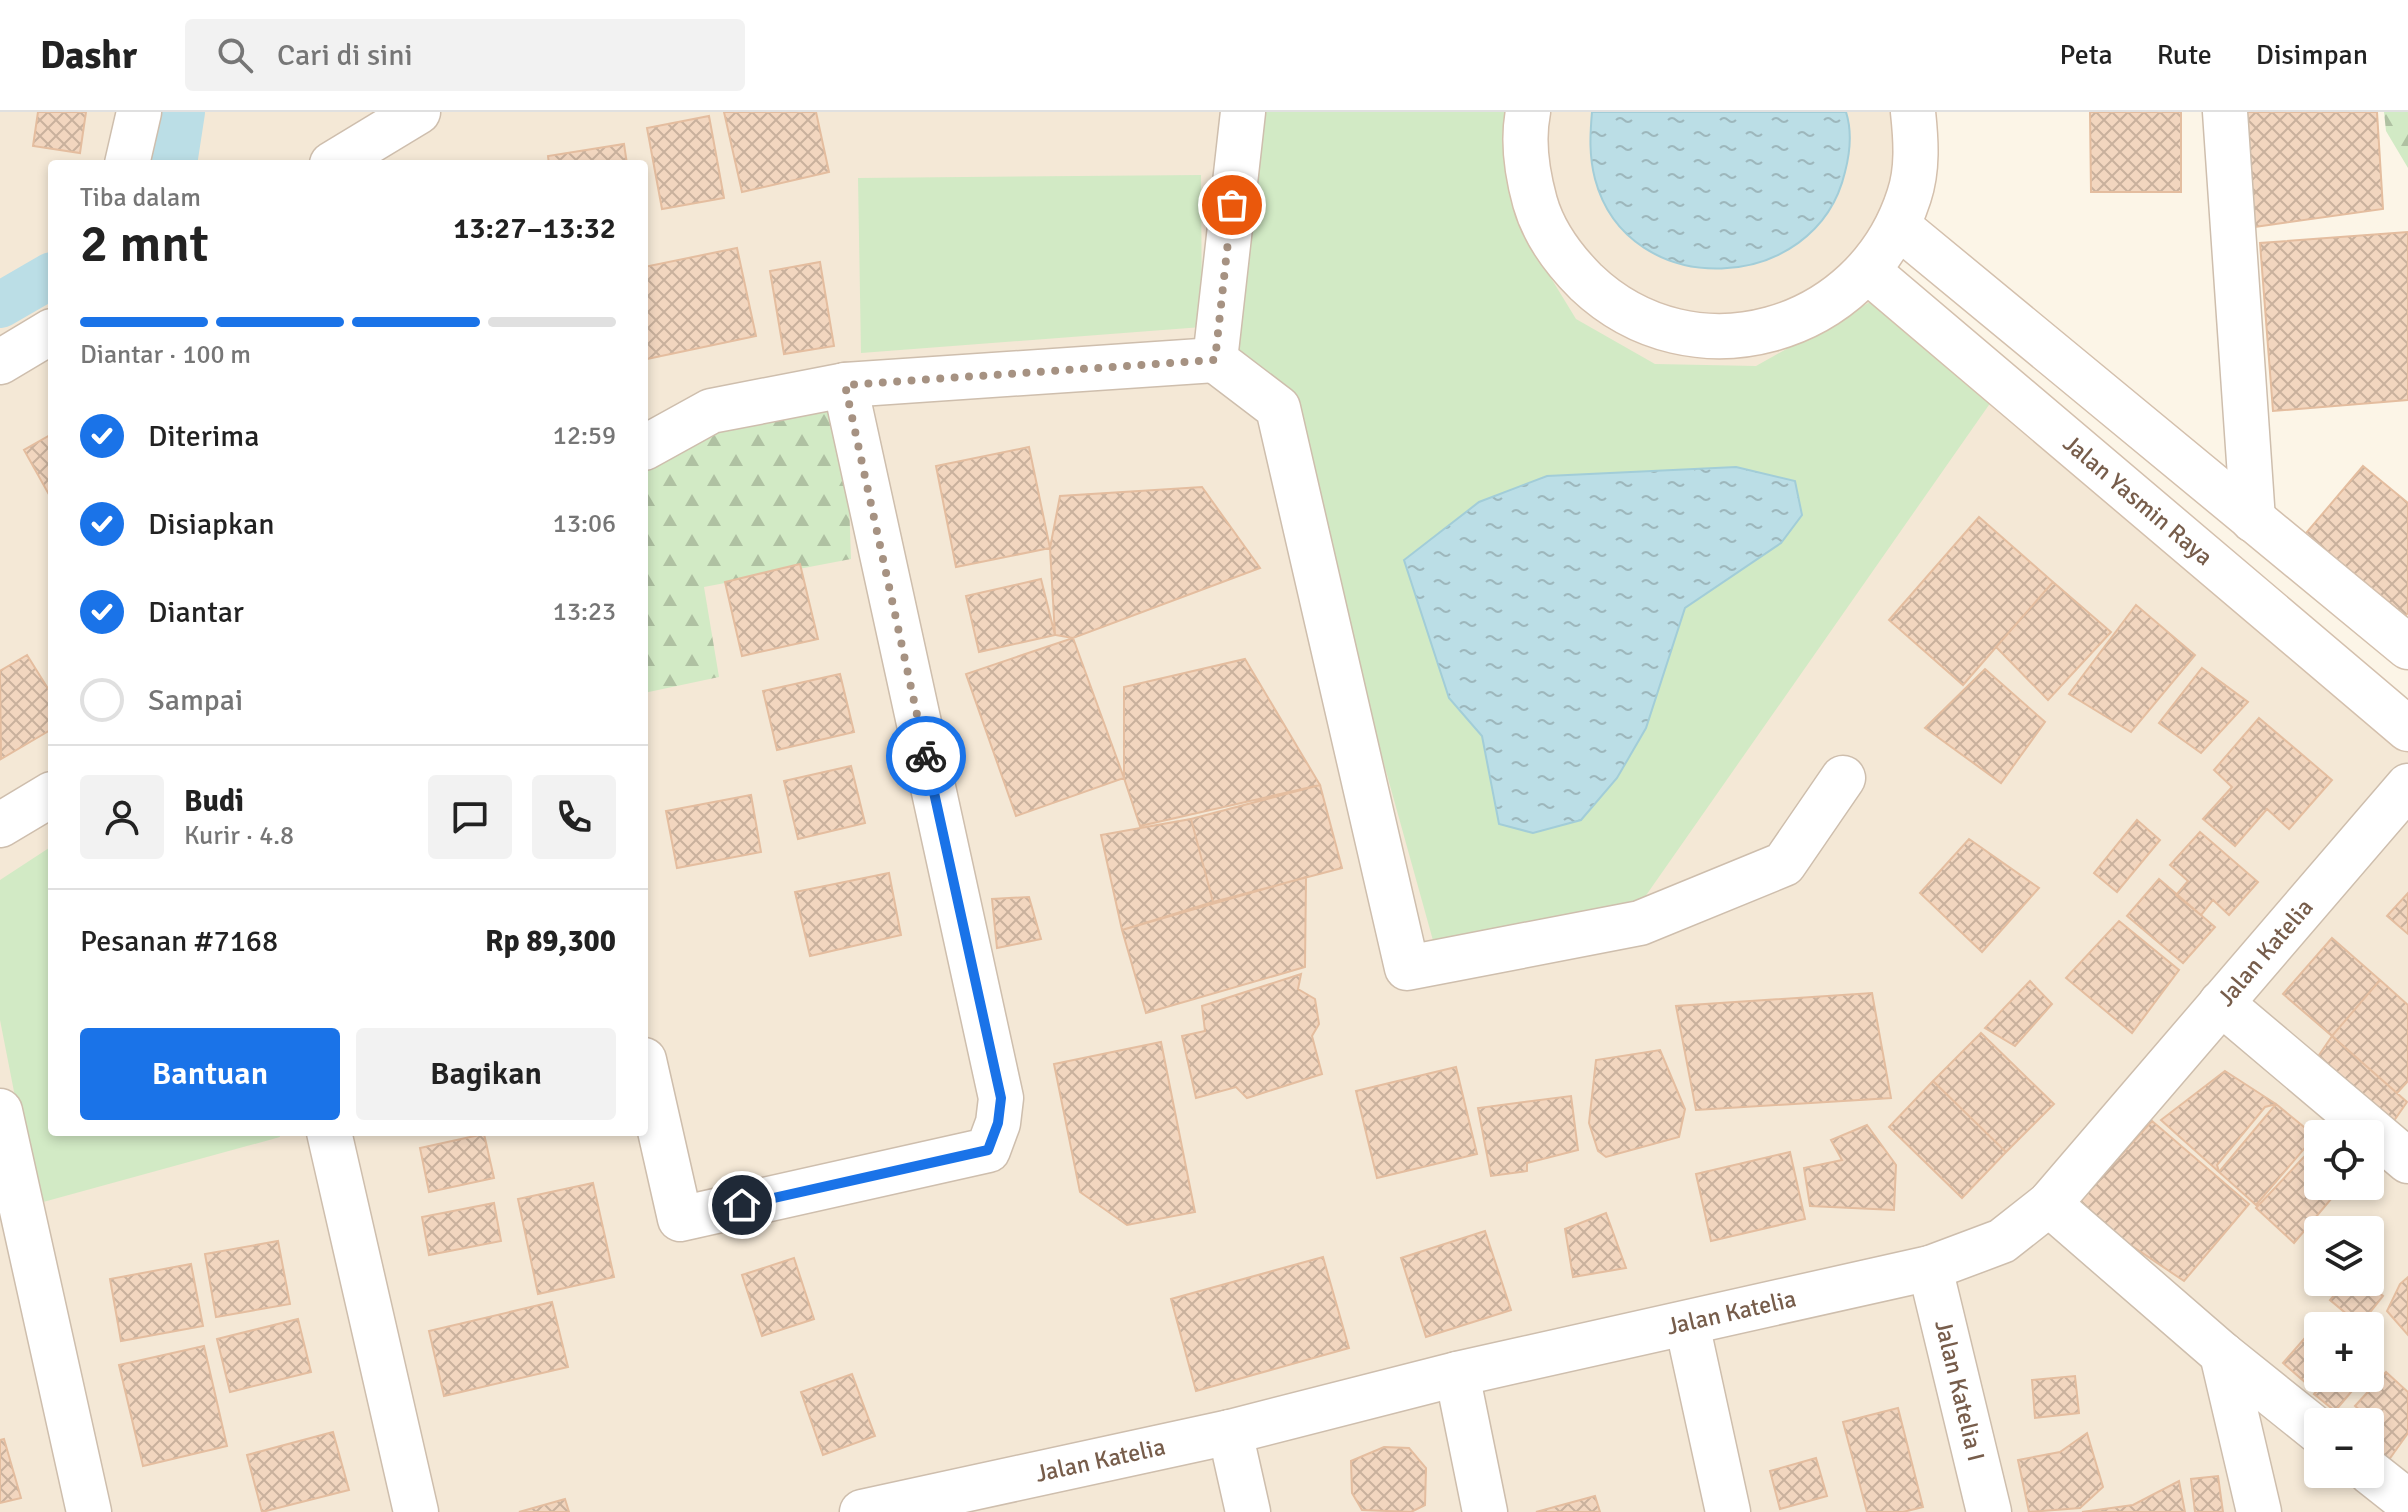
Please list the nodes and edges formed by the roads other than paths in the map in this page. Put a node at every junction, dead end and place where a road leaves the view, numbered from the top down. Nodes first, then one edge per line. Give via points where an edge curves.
1 (139, 112) edge
2 (418, 112) edge
3 (1243, 112) edge
4 (1528, 112) edge
5 (1913, 112) edge
6 (2225, 112) edge
7 (128, 160) edge
8 (339, 160) edge
9 (1898, 226) junction
10 (1868, 271) junction
11 (48, 333) edge
12 (1215, 360) junction
13 (0, 362) edge
14 (845, 385) junction
15 (648, 446) edge
16 (2253, 520) junction
17 (2407, 643) edge
18 (2408, 729) edge
19 (1843, 778) dead end
20 (2408, 786) edge
21 (48, 796) edge
22 (0, 825) edge
23 (2221, 1003) junction
24 (648, 1078) edge
25 (0, 1111) edge
26 (330, 1136) edge
27 (2408, 1161) edge
28 (2049, 1204) junction
29 (1930, 1268) junction
30 (1687, 1324) junction
31 (2222, 1354) junction
32 (1457, 1374) junction
33 (2304, 1420) edge
34 (1230, 1432) junction
35 (2384, 1483) edge
36 (998, 1497) edge
37 (2408, 1502) edge
38 (89, 1512) edge
39 (416, 1512) edge
40 (862, 1512) edge
41 (1248, 1512) edge
42 (1485, 1512) edge
43 (1728, 1512) edge
44 (1989, 1512) edge
45 (2259, 1512) edge

1 - 7 street
2 - 8 street
3 - 12 street
4 - 10 street via 1527,173 1541,220 1566,262 1601,296 1643,321 1690,335 1740,336 1787,326 1831,304
5 - 9 street via 1917,147
6 - 16 street
9 - 10 street
9 - 16 street
10 - 18 street, Jalan Yasmin Raya
11 - 13 street
12 - 14 street
12 - 19 street via 1278,408 1407,968 1640,923 1784,864
14 - 15 street via 711,411
14 - 24 street via 1001,1098 998,1123 988,1150 680,1219
16 - 17 street
20 - 23 street, Jalan Katelia
21 - 22 street
23 - 27 street
23 - 28 street, Jalan Katelia
25 - 38 street
26 - 39 street
28 - 29 street, Jalan Katelia via 2002,1241
28 - 31 street
29 - 30 street, Jalan Katelia
29 - 44 street, Jalan Katelia I
30 - 32 street, Jalan Katelia
30 - 43 street
31 - 33 street
31 - 45 street
32 - 34 street, Jalan Katelia
32 - 42 street
34 - 36 street, Jalan Katelia
34 - 41 street
35 - 37 street
36 - 40 street, Jalan Katelia

